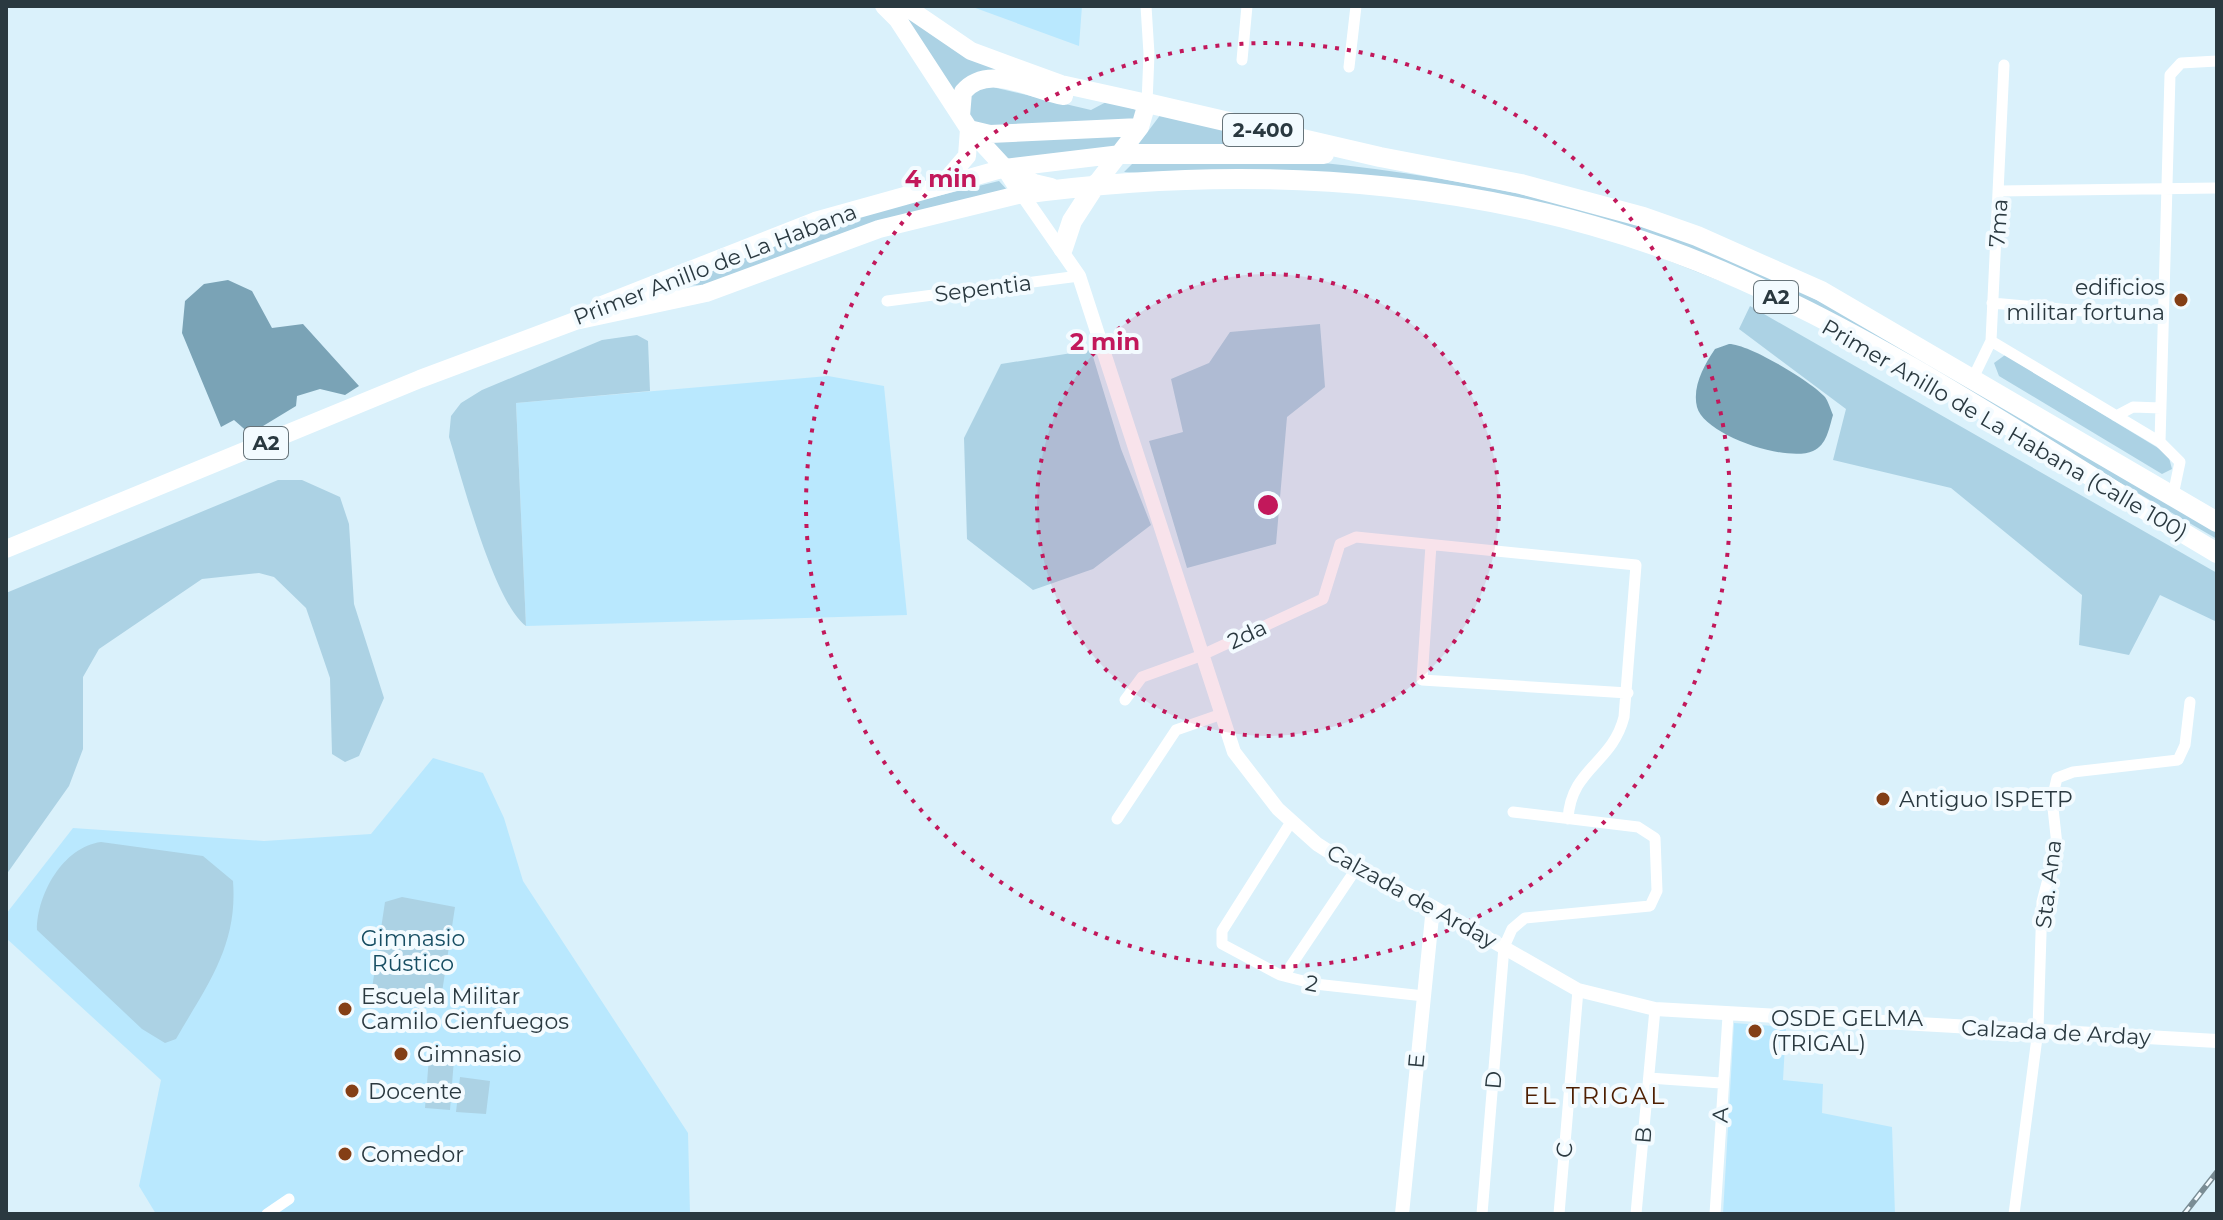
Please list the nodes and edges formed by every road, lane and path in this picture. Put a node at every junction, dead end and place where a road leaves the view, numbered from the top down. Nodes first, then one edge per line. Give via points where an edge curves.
1 (884, 6) edge
2 (905, 6) edge
3 (1146, 6) edge
4 (1247, 6) edge
5 (1356, 6) edge
6 (1242, 60) dead end
7 (2217, 61) edge
8 (2004, 65) dead end
9 (1349, 67) dead end
10 (1106, 94) junction
11 (1147, 103) junction
12 (965, 122) junction
13 (1140, 127) junction
14 (1121, 154) junction
15 (1380, 157) junction
16 (1005, 168) junction
17 (1096, 184) junction
18 (941, 186) junction
19 (1063, 188) junction
20 (2217, 188) edge
21 (2166, 189) junction
22 (2000, 191) junction
23 (1022, 194) junction
24 (1063, 248) junction
25 (1079, 276) junction
26 (656, 282) junction
27 (887, 301) dead end
28 (1992, 303) junction
29 (654, 304) junction
30 (2162, 318) junction
31 (527, 339) junction
32 (1991, 341) junction
33 (1973, 378) junction
34 (2161, 408) junction
35 (2116, 416) junction
36 (2160, 442) junction
37 (2173, 495) junction
38 (2217, 522) edge
39 (1431, 545) junction
40 (6, 549) edge
41 (2217, 553) edge
42 (1200, 656) junction
43 (1628, 693) junction
44 (1125, 700) dead end
45 (2190, 702) dead end
46 (1219, 715) junction
47 (1513, 812) dead end
48 (1117, 819) dead end
49 (1568, 819) junction
50 (1291, 822) junction
51 (1356, 869) junction
52 (1433, 907) junction
53 (1504, 947) junction
54 (1284, 976) junction
55 (1578, 990) junction
56 (1424, 996) junction
57 (1655, 1009) junction
58 (1728, 1016) junction
59 (2038, 1030) junction
60 (2217, 1041) edge
61 (1649, 1078) junction
62 (1721, 1083) junction
63 (289, 1199) dead end
64 (267, 1214) edge
65 (1402, 1214) edge
66 (1482, 1214) edge
67 (1559, 1214) edge
68 (1636, 1214) edge
69 (1715, 1214) edge
70 (2014, 1214) edge

1 - 12 highway
2 - 10 highway, 2-400 via 971,51 1061,84
3 - 11 street
4 - 6 street
5 - 9 street
7 - 21 street via 2181,63 2171,70
8 - 22 street, 7ma
10 - 11 highway, 2-400
10 - 12 highway via 1074,98 989,78 963,92
11 - 13 highway
11 - 15 highway, 2-400
12 - 13 highway via 990,134
12 - 16 highway
12 - 18 highway via 967,156
13 - 14 highway
14 - 15 highway, Primer Anillo de La Habana / A2
14 - 16 highway, Primer Anillo de La Habana / A2
14 - 17 highway
15 - 33 highway, Primer Anillo de La Habana (Calle 100) / A2 via 1521,184 1697,236 1821,291
16 - 18 highway, Primer Anillo de La Habana / A2
16 - 19 highway via 1038,186
16 - 23 highway
17 - 19 highway, A2
17 - 24 highway via 1072,221
17 - 41 highway, Primer Anillo de La Habana (Calle 100) / A2 via 1285,178 1371,183 1457,196 1577,224 1691,258 1874,348
18 - 26 highway, Primer Anillo de La Habana / A2 via 815,221
19 - 23 highway, A2
20 - 21 street
21 - 22 street
21 - 30 street
22 - 28 street, 7ma
23 - 24 street, Calzada de Arday
23 - 29 highway, Primer Anillo de La Habana / A2 via 879,229 706,293
24 - 25 street, Calzada de Arday
25 - 27 street, Sepentia
25 - 42 street, Calzada de Arday
26 - 29 highway
26 - 31 highway, Primer Anillo de La Habana / A2
28 - 30 street
28 - 32 street, 7ma
29 - 31 highway, Primer Anillo de La Habana / A2 via 604,313
30 - 34 street
31 - 40 highway, Primer Anillo de La Habana / A2
32 - 33 street, 7ma
32 - 35 street
33 - 37 highway, Primer Anillo de La Habana (Calle 100) / A2
34 - 35 street via 2133,407
34 - 36 street
35 - 36 street
36 - 37 street via 2180,462
37 - 38 highway, Primer Anillo de La Habana (Calle 100) / A2
39 - 42 street, 2da via 1356,537 1340,544 1323,599
39 - 43 street via 1636,565
39 - 43 street via 1422,680
42 - 44 street, 2da via 1142,677
42 - 46 street, Calzada de Arday
43 - 49 street via 1620,735 1575,784
45 - 59 street, Sta. Ana via 2178,760 2057,778 2052,799 2057,845 2042,902
46 - 48 street via 1176,730
46 - 50 street, Calzada de Arday via 1234,752
47 - 49 street
49 - 53 street via 1638,827 1655,838 1657,891 1650,906 1525,918 1512,929
50 - 51 street, Calzada de Arday
50 - 54 street, 2 via 1222,931 1226,947
51 - 52 street, Calzada de Arday
51 - 54 street
52 - 53 street, Calzada de Arday
52 - 56 street, E
53 - 55 street, Calzada de Arday
53 - 66 street, D
54 - 56 street, 2
55 - 57 street, Calzada de Arday
55 - 67 street, C
56 - 65 street, E
57 - 58 street, Calzada de Arday
57 - 61 street, B
58 - 59 street, Calzada de Arday
58 - 62 street, A
59 - 60 street, Calzada de Arday
59 - 70 street
61 - 62 street
61 - 68 street, B
62 - 69 street, A
63 - 64 street

